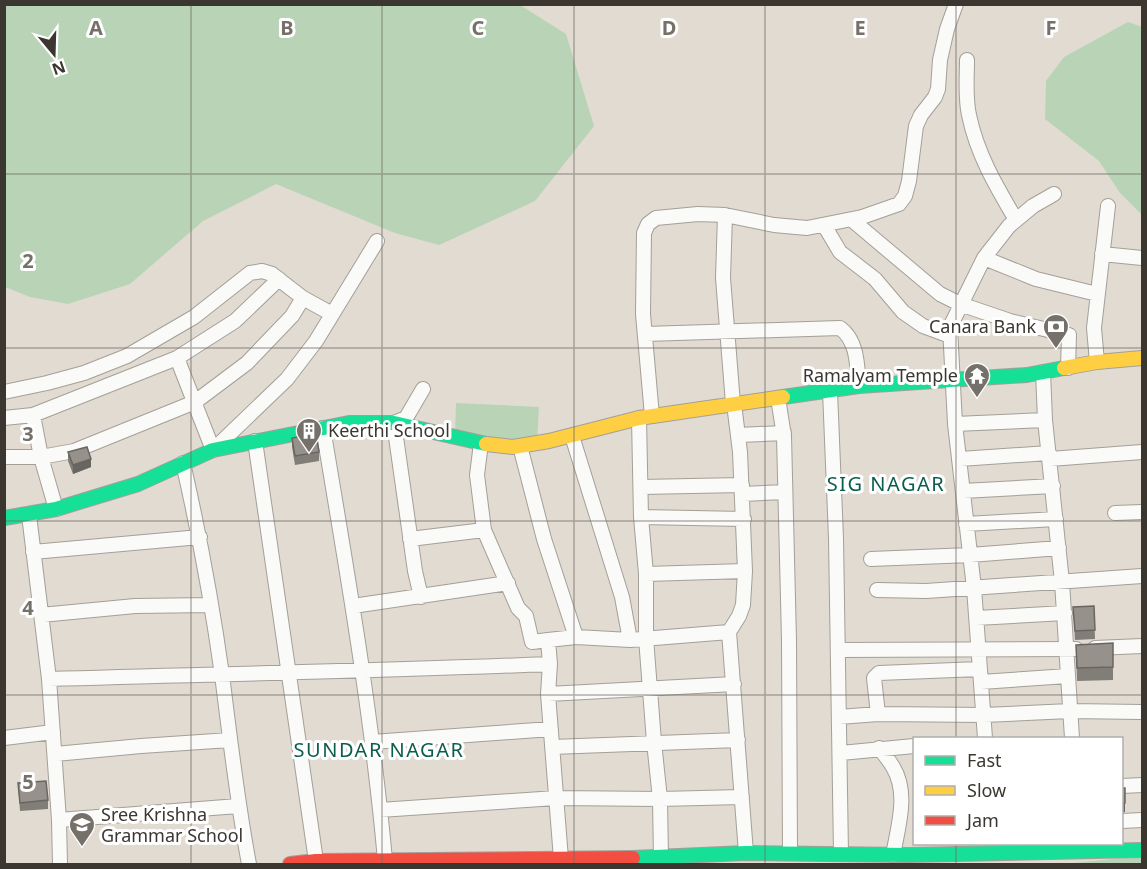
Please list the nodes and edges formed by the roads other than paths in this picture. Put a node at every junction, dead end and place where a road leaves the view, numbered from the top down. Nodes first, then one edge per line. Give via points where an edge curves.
1 (956, 4) edge
2 (967, 60) dead end
3 (1054, 194) dead end
4 (1108, 206) dead end
5 (725, 215) junction
6 (852, 220) junction
7 (1016, 220) junction
8 (824, 225) junction
9 (377, 241) dead end
10 (1102, 255) junction
11 (984, 258) junction
12 (1143, 258) edge
13 (279, 279) junction
14 (1097, 294) junction
15 (303, 298) junction
16 (960, 304) junction
17 (332, 314) junction
18 (726, 331) junction
19 (645, 334) junction
20 (950, 336) junction
21 (177, 358) junction
22 (1143, 358) edge
23 (1097, 362) junction
24 (1068, 368) junction
25 (1043, 372) junction
26 (953, 380) junction
27 (859, 386) junction
28 (423, 389) dead end
29 (830, 391) junction
30 (4, 392) edge
31 (778, 398) junction
32 (195, 402) junction
33 (733, 404) junction
34 (33, 415) junction
35 (646, 417) junction
36 (4, 418) edge
37 (1045, 420) junction
38 (394, 423) junction
39 (955, 424) junction
40 (323, 428) junction
41 (783, 433) junction
42 (572, 435) junction
43 (738, 435) junction
44 (255, 441) junction
45 (481, 444) junction
46 (520, 446) junction
47 (213, 450) junction
48 (1143, 452) edge
49 (1050, 456) junction
50 (4, 457) edge
51 (41, 457) junction
52 (960, 459) junction
53 (183, 463) junction
54 (1053, 486) junction
55 (641, 487) junction
56 (742, 490) junction
57 (963, 491) junction
58 (785, 492) junction
59 (56, 509) junction
60 (1143, 512) edge
61 (1115, 513) dead end
62 (29, 515) junction
63 (641, 517) junction
64 (4, 518) edge
65 (744, 519) junction
66 (1056, 519) junction
67 (966, 524) junction
68 (484, 530) junction
69 (200, 537) junction
70 (410, 539) junction
71 (1059, 548) junction
72 (33, 552) junction
73 (970, 555) junction
74 (871, 559) dead end
75 (746, 571) junction
76 (646, 574) junction
77 (1143, 576) edge
78 (1062, 582) junction
79 (508, 583) junction
80 (974, 588) junction
81 (877, 590) dead end
82 (421, 597) junction
83 (211, 605) junction
84 (353, 606) junction
85 (1065, 613) junction
86 (41, 615) junction
87 (976, 618) junction
88 (729, 632) junction
89 (576, 637) junction
90 (646, 638) junction
91 (548, 640) junction
92 (630, 640) junction
93 (1143, 646) edge
94 (978, 649) junction
95 (1067, 649) junction
96 (838, 650) junction
97 (550, 664) junction
98 (362, 672) junction
99 (222, 674) junction
100 (289, 674) junction
101 (980, 676) junction
102 (1068, 676) junction
103 (49, 679) junction
104 (734, 684) junction
105 (649, 690) junction
106 (548, 694) junction
107 (1070, 711) junction
108 (1143, 712) edge
109 (878, 714) junction
110 (984, 715) junction
111 (839, 717) junction
112 (551, 729) junction
113 (53, 732) junction
114 (985, 737) edge
115 (1072, 737) edge
116 (4, 738) edge
117 (230, 740) junction
118 (738, 740) junction
119 (372, 742) junction
120 (654, 742) junction
121 (913, 746) edge
122 (552, 747) junction
123 (879, 748) junction
124 (841, 753) junction
125 (55, 754) junction
126 (1143, 785) edge
127 (1123, 786) edge
128 (742, 797) junction
129 (556, 798) junction
130 (660, 799) junction
131 (237, 806) junction
132 (908, 809) edge
133 (380, 810) junction
134 (59, 820) junction
135 (1143, 820) edge
136 (1123, 821) edge
137 (991, 849) edge
138 (1143, 850) edge
139 (746, 853) junction
140 (790, 854) junction
141 (841, 854) junction
142 (893, 855) junction
143 (661, 858) junction
144 (561, 859) junction
145 (385, 860) junction
146 (316, 861) junction
147 (60, 864) edge
148 (249, 864) edge
149 (290, 864) edge

1 - 6 street via 940,60 938,89 916,126 903,201
2 - 7 street via 969,115 979,151
3 - 7 street
4 - 10 street
5 - 8 street via 796,227
5 - 18 street
5 - 19 street via 656,218 648,224 644,233
6 - 8 street
6 - 16 street via 940,294
7 - 11 street
8 - 20 street via 840,252 867,271 903,312 923,326
9 - 17 street
10 - 12 street
10 - 14 street
11 - 14 street via 1036,279
11 - 16 street
13 - 15 street
13 - 21 street via 235,321
13 - 30 street via 262,271 250,273 194,317 127,356 57,381
14 - 23 street
15 - 17 street
15 - 32 street via 270,341
16 - 20 street
16 - 24 street via 1069,335
17 - 47 street via 287,379
18 - 19 street
18 - 27 street via 840,328 848,333 856,354
18 - 33 street
19 - 35 street
20 - 26 street
21 - 32 street
21 - 34 street
22 - 23 street
23 - 24 street
24 - 25 street
25 - 26 street
25 - 37 street
26 - 27 street
26 - 39 street
27 - 29 street
28 - 38 street via 406,418
29 - 31 street
29 - 96 street
31 - 33 street
31 - 41 street
32 - 47 street
32 - 51 street via 74,451
33 - 35 street
33 - 43 street
34 - 36 street
34 - 51 street
35 - 42 street
35 - 55 street
37 - 39 street
37 - 49 street
38 - 40 street via 349,423
38 - 45 street
38 - 70 street
39 - 52 street
40 - 44 street
40 - 84 street
41 - 43 street
41 - 58 street
42 - 46 street
42 - 92 street via 622,597
43 - 56 street
44 - 47 street
44 - 100 street
45 - 46 street
45 - 68 street via 477,475
46 - 89 street via 544,539
47 - 53 street
48 - 49 street
49 - 52 street
49 - 54 street
50 - 51 street
51 - 59 street
52 - 57 street
53 - 59 street via 138,484
53 - 69 street
54 - 57 street
54 - 66 street
55 - 56 street
55 - 63 street
56 - 58 street
56 - 65 street
57 - 67 street
58 - 140 street
59 - 62 street
60 - 61 street
62 - 64 street
62 - 72 street
63 - 65 street
63 - 76 street
65 - 75 street
66 - 67 street
66 - 71 street
67 - 73 street
68 - 70 street
68 - 79 street
69 - 72 street
69 - 83 street
70 - 82 street
71 - 73 street
71 - 78 street
72 - 86 street
73 - 74 street
73 - 80 street
75 - 76 street
75 - 88 street via 743,605
76 - 90 street
77 - 78 street
78 - 80 street
78 - 85 street
79 - 82 street
79 - 91 street via 518,608 526,616 532,642
80 - 81 street
80 - 87 street
82 - 84 street
83 - 86 street via 135,606
83 - 99 street
84 - 98 street
85 - 87 street
85 - 95 street
86 - 103 street
87 - 94 street
88 - 90 street
88 - 104 street
89 - 91 street
89 - 92 street
90 - 92 street
90 - 105 street
91 - 97 street
93 - 95 street
94 - 95 street
94 - 96 street
94 - 101 street
95 - 102 street
96 - 111 street
97 - 98 street
97 - 106 street
98 - 100 street
98 - 119 street
99 - 100 street
99 - 103 street
99 - 117 street
100 - 146 street
101 - 102 street
101 - 109 street via 879,673 874,678
101 - 110 street
102 - 107 street
103 - 113 street
104 - 105 street
104 - 118 street
105 - 106 street
105 - 120 street
106 - 112 street
107 - 108 street
107 - 110 street
107 - 115 street
109 - 110 street
109 - 111 street
110 - 114 street
111 - 124 street
112 - 119 street
112 - 122 street
113 - 116 street
113 - 125 street
117 - 125 street
117 - 131 street
118 - 120 street
118 - 128 street
119 - 133 street
120 - 122 street
120 - 130 street
121 - 123 street
122 - 129 street
123 - 124 street
123 - 132 street via 897,774
124 - 141 street
125 - 134 street
126 - 127 street
128 - 130 street
128 - 139 street
129 - 130 street
129 - 133 street
129 - 144 street
130 - 143 street
131 - 134 street
131 - 148 street
132 - 142 street
133 - 145 street
134 - 147 street
135 - 136 street
137 - 138 street
137 - 142 street
139 - 140 street
139 - 143 street
140 - 141 street
141 - 142 street
143 - 144 street
144 - 145 street
145 - 146 street
146 - 149 street

